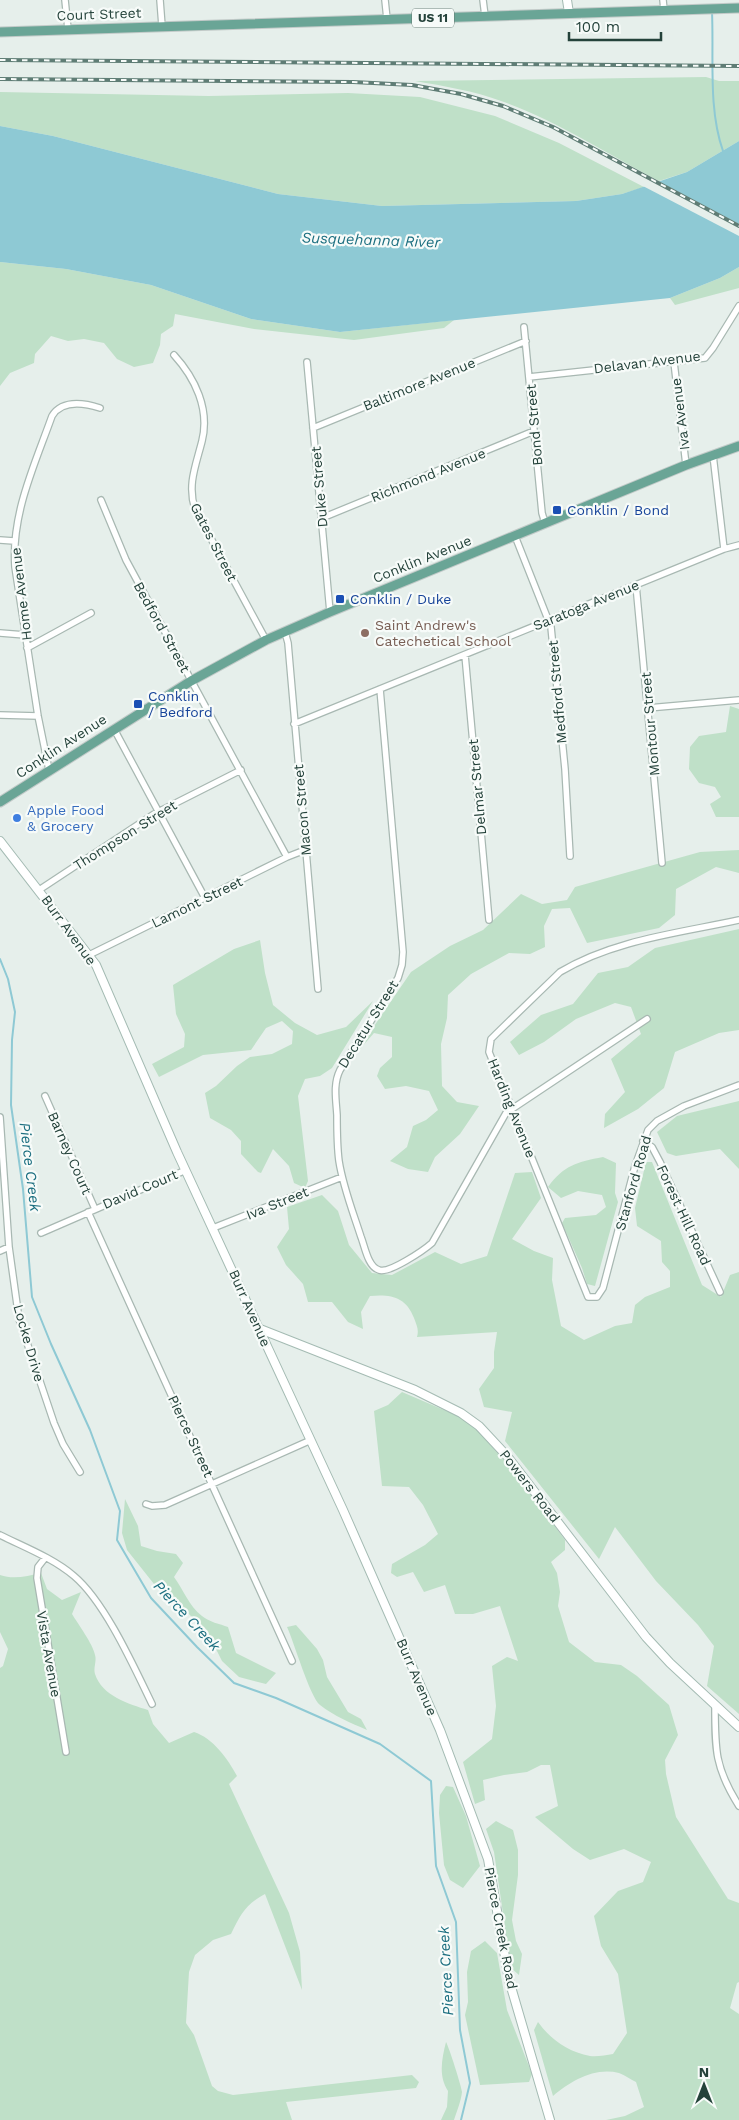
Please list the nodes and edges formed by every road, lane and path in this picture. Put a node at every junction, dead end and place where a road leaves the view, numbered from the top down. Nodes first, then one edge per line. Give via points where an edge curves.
1 (65, 0) edge
2 (160, 0) edge
3 (385, 0) edge
4 (484, 0) edge
5 (568, 0) edge
6 (663, 0) edge
7 (739, 8) edge
8 (664, 10) junction
9 (569, 13) junction
10 (485, 16) junction
11 (387, 19) junction
12 (162, 26) junction
13 (68, 29) junction
14 (0, 32) edge
15 (739, 306) edge
16 (524, 327) dead end
17 (526, 341) junction
18 (174, 355) dead end
19 (307, 362) dead end
20 (674, 362) junction
21 (529, 377) junction
22 (100, 408) dead end
23 (313, 428) junction
24 (534, 431) junction
25 (739, 446) edge
26 (713, 455) junction
27 (686, 465) junction
28 (101, 500) dead end
29 (322, 518) junction
30 (545, 523) junction
31 (515, 536) junction
32 (0, 540) edge
33 (14, 541) junction
34 (739, 544) edge
35 (724, 549) junction
36 (636, 585) junction
37 (330, 612) junction
38 (91, 613) dead end
39 (549, 620) junction
40 (285, 632) junction
41 (0, 633) edge
42 (25, 635) junction
43 (266, 640) junction
44 (27, 648) junction
45 (465, 655) junction
46 (192, 681) junction
47 (380, 689) junction
48 (739, 700) edge
49 (648, 708) junction
50 (0, 716) edge
51 (38, 716) junction
52 (294, 724) junction
53 (114, 728) junction
54 (49, 770) junction
55 (241, 770) junction
56 (0, 802) edge
57 (158, 812) junction
58 (0, 842) edge
59 (305, 850) junction
60 (570, 856) dead end
61 (287, 857) junction
62 (662, 863) dead end
63 (39, 890) junction
64 (205, 898) junction
65 (489, 920) dead end
66 (739, 920) edge
67 (89, 955) junction
68 (318, 989) dead end
69 (647, 1019) dead end
70 (739, 1086) edge
71 (45, 1096) dead end
72 (513, 1108) junction
73 (0, 1117) edge
74 (643, 1141) junction
75 (186, 1170) junction
76 (342, 1177) junction
77 (95, 1209) junction
78 (88, 1212) junction
79 (213, 1228) junction
80 (41, 1232) dead end
81 (9, 1247) junction
82 (0, 1251) edge
83 (720, 1292) dead end
84 (590, 1299) joint
85 (260, 1329) junction
86 (311, 1440) junction
87 (80, 1472) dead end
88 (212, 1483) junction
89 (146, 1504) dead end
90 (0, 1535) edge
91 (45, 1558) junction
92 (292, 1661) dead end
93 (152, 1704) dead end
94 (716, 1706) junction
95 (739, 1727) edge
96 (66, 1752) dead end
97 (465, 1794) joint
98 (739, 1806) edge
99 (550, 2120) edge

1 - 13 street
2 - 12 street
3 - 11 street
4 - 10 street
5 - 9 street
6 - 8 street
7 - 8 main road, Court Street / US 11
8 - 9 main road, Court Street / US 11
9 - 10 main road, Court Street / US 11
10 - 11 main road, Court Street / US 11
11 - 12 main road, Court Street / US 11
12 - 13 main road, Court Street / US 11
13 - 14 main road, Court Street / US 11
15 - 20 street, Delavan Avenue via 705,358
16 - 17 street, Bond Street
17 - 21 street, Bond Street
17 - 23 street, Baltimore Avenue
18 - 43 street, Gates Street via 190,375 202,406 203,438 192,478 192,500
19 - 23 street, Duke Street
20 - 21 street, Delavan Avenue
20 - 27 street, Iva Avenue
21 - 24 street, Bond Street
22 - 33 street, Home Avenue via 68,404 57,408 25,492
23 - 29 street, Duke Street
24 - 29 street, Richmond Avenue
24 - 30 street, Bond Street
25 - 26 main road, Conklin Avenue
26 - 27 main road, Conklin Avenue
26 - 35 street
27 - 30 main road, Conklin Avenue
28 - 46 street, Bedford Street via 122,552
29 - 37 street, Duke Street
30 - 31 main road, Conklin Avenue
31 - 37 main road, Conklin Avenue
31 - 39 street, Medford Street
32 - 33 street
33 - 42 street, Home Avenue
34 - 35 street, Saratoga Avenue
35 - 36 street, Saratoga Avenue
36 - 39 street, Saratoga Avenue
36 - 49 street, Montour Street
37 - 40 main road, Conklin Avenue
38 - 44 street
39 - 45 street, Saratoga Avenue
39 - 60 street, Medford Street
40 - 43 main road, Conklin Avenue
40 - 52 street, Macon Street
41 - 42 street
42 - 44 street, Home Avenue
43 - 46 main road, Conklin Avenue
44 - 51 street, Home Avenue
45 - 47 street, Saratoga Avenue
45 - 65 street, Delmar Street
46 - 53 main road, Conklin Avenue
46 - 55 street, Bedford Street
47 - 52 street, Saratoga Avenue
47 - 76 street, Decatur Street via 402,965 398,978 336,1079
48 - 49 street
49 - 62 street, Montour Street
50 - 51 street
51 - 54 street, Home Avenue
52 - 59 street, Macon Street
53 - 54 main road, Conklin Avenue
53 - 57 street
54 - 56 main road, Conklin Avenue
55 - 57 street, Thompson Street
55 - 61 street, Bedford Street
57 - 63 street, Thompson Street
57 - 64 street
58 - 63 street, Burr Avenue
59 - 61 street, Lamont Street
59 - 68 street, Macon Street
61 - 64 street, Lamont Street
63 - 67 street, Burr Avenue
64 - 67 street, Lamont Street
66 - 72 street, Harding Avenue via 606,951 560,972 496,1034 488,1046
67 - 75 street, Burr Avenue
69 - 72 street, Decatur Street
70 - 74 street, Stanford Road via 684,1106 657,1121
71 - 77 street, Barney Court
72 - 76 street, Decatur Street via 498,1125 432,1243 388,1270 379,1270 371,1264
72 - 84 street, Harding Avenue
73 - 81 street, Locke Drive
74 - 83 street, Forest Hill Road via 652,1147 660,1162
74 - 84 street, Stanford Road via 603,1288 597,1297
75 - 77 street, David Court
75 - 79 street, Burr Avenue
76 - 79 street, Iva Street
77 - 78 street, David Court
78 - 80 street, David Court
78 - 88 street, Pierce Street
79 - 85 street, Burr Avenue
81 - 82 street
81 - 87 street, Locke Drive via 23,1334 54,1423
85 - 86 street, Burr Avenue
85 - 94 street, Powers Road via 415,1390 461,1413 489,1434 646,1637
86 - 88 street
86 - 97 street, Burr Avenue via 386,1605
88 - 89 street via 166,1505
88 - 92 street, Pierce Street
90 - 91 street
91 - 93 street via 73,1575 91,1594
91 - 96 street, Vista Avenue via 38,1567 37,1578
94 - 95 street, Powers Road
94 - 98 street via 718,1764
97 - 99 street, Pierce Creek Road via 488,1859 510,1980

